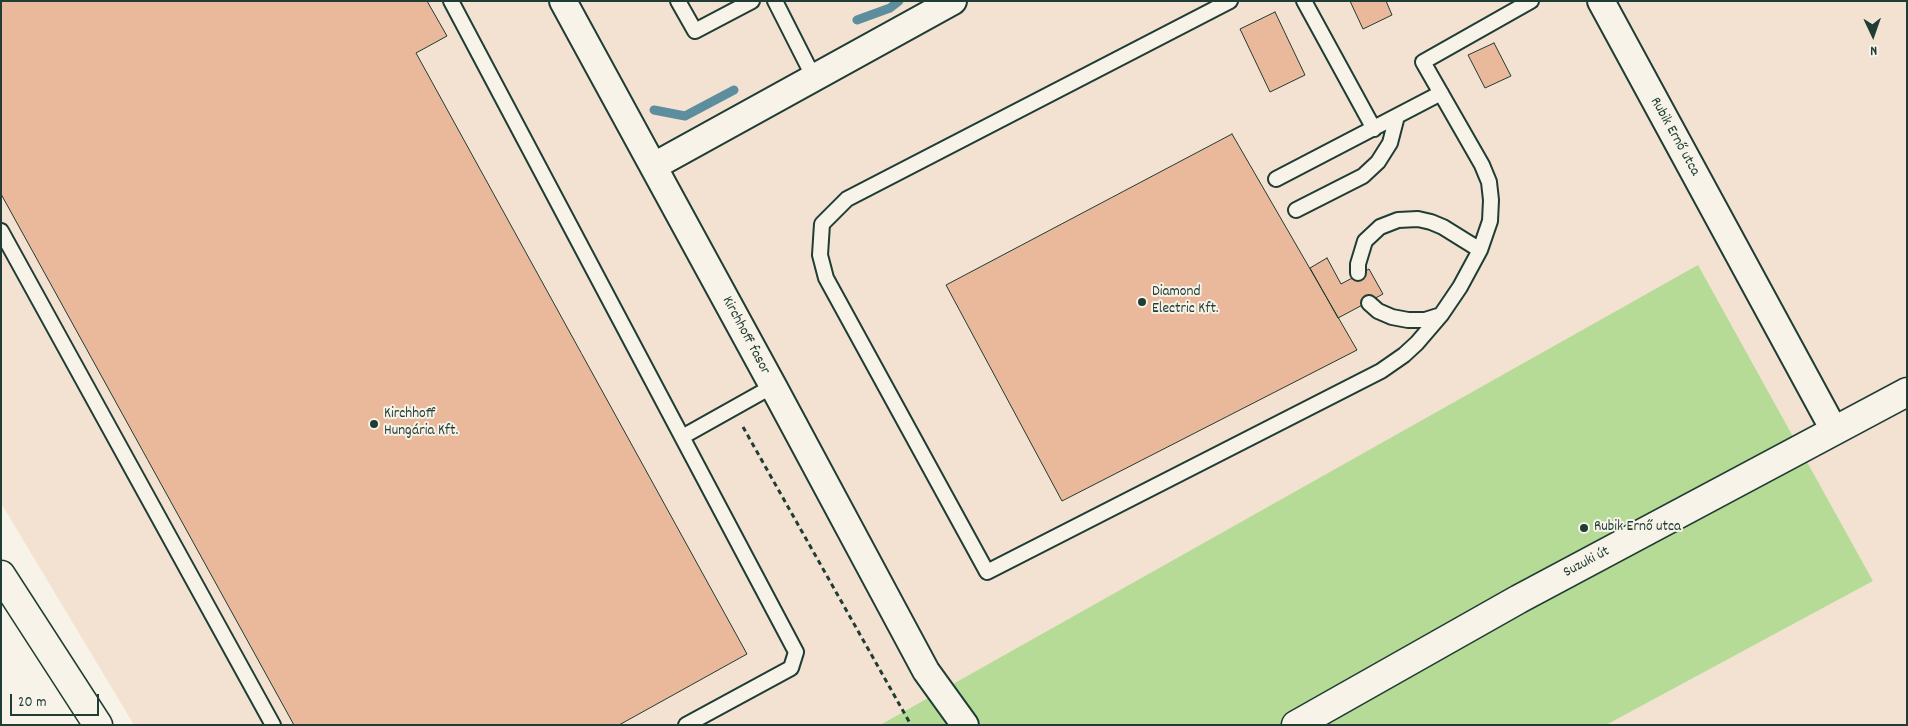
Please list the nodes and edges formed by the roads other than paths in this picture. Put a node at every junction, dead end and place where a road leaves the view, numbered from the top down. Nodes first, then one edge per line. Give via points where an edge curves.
1 (451, 1) edge
2 (563, 1) edge
3 (678, 1) edge
4 (752, 1) edge
5 (775, 1) edge
6 (953, 1) edge
7 (1230, 1) edge
8 (1304, 1) edge
9 (1531, 1) edge
10 (1601, 1) edge
11 (814, 78) junction
12 (1441, 93) junction
13 (1397, 116) junction
14 (1374, 129) junction
15 (654, 166) junction
16 (1276, 179) dead end
17 (1296, 210) dead end
18 (1, 231) edge
19 (1480, 250) junction
20 (1358, 274) dead end
21 (1369, 303) dead end
22 (1441, 315) junction
23 (773, 386) junction
24 (1907, 392) edge
25 (1834, 430) junction
26 (682, 436) junction
27 (1, 575) edge
28 (926, 671) junction
29 (98, 725) edge
30 (274, 725) edge
31 (686, 725) edge
32 (944, 725) edge
33 (965, 725) edge
34 (1296, 725) edge

1 - 26 lane
2 - 15 street, Kirchhoff fasor
3 - 4 lane via 695,31
5 - 11 lane
6 - 11 street
7 - 22 lane via 847,199 822,224 820,255 826,278 987,572 1381,371 1404,355
8 - 14 lane
9 - 12 lane via 1423,62
10 - 25 street, Rubik Ernő utca
11 - 15 street
12 - 13 lane
12 - 19 lane via 1489,182 1490,221
13 - 14 lane
13 - 17 lane via 1390,143 1378,162 1363,176
14 - 16 lane
15 - 23 street, Kirchhoff fasor
18 - 30 lane
19 - 20 lane via 1431,222 1398,220 1380,227 1365,240
19 - 22 lane
21 - 22 lane via 1392,318 1425,320
23 - 26 lane
23 - 28 street, Kirchhoff fasor
24 - 25 main road, Suzuki út
25 - 34 main road, Suzuki út via 1519,599
26 - 31 lane via 796,652 791,668
27 - 29 main road
28 - 32 street, Kirchhoff fasor
28 - 33 street, Kirchhoff fasor

